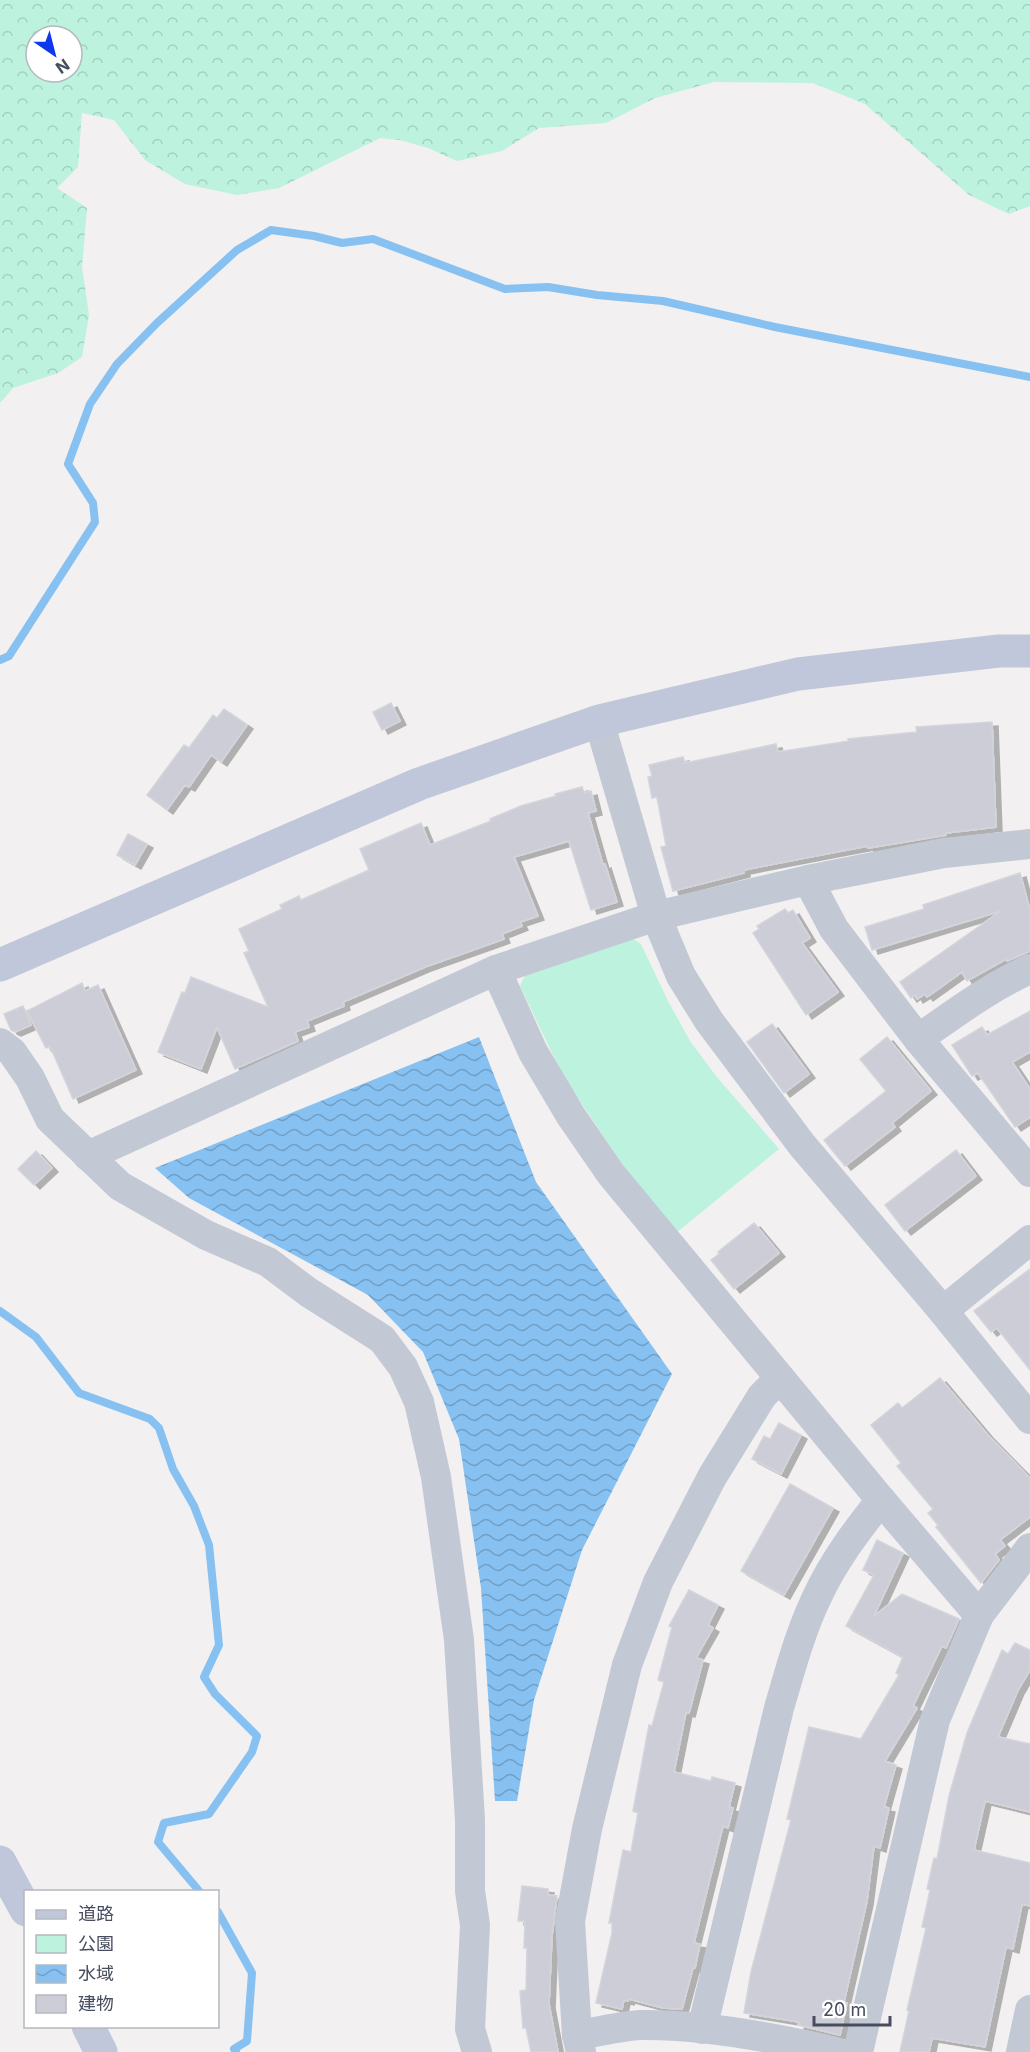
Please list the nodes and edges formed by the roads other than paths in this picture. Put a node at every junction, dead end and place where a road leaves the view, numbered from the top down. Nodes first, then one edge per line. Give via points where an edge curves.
1 (1030, 651) edge
2 (599, 721) junction
3 (1030, 844) edge
4 (808, 879) junction
5 (656, 916) junction
6 (0, 965) edge
7 (1030, 969) edge
8 (496, 970) junction
9 (918, 1039) junction
10 (0, 1043) edge
11 (88, 1156) junction
12 (1026, 1158) edge
13 (1030, 1240) edge
14 (943, 1311) junction
15 (780, 1378) junction
16 (1030, 1419) edge
17 (881, 1500) junction
18 (1030, 1548) edge
19 (979, 1615) junction
20 (0, 1862) edge
21 (24, 1906) edge
22 (1030, 2010) edge
23 (89, 2028) edge
24 (702, 2029) junction
25 (579, 2043) edge
26 (101, 2052) edge
27 (477, 2052) edge
28 (836, 2052) edge
29 (858, 2052) edge
30 (1021, 2052) edge

1 - 2 street via 999,651 798,674
2 - 5 street
2 - 6 street via 420,784
3 - 4 street via 944,853
4 - 5 street
4 - 9 street via 834,929
5 - 8 street
5 - 14 street via 681,976 709,1021 802,1145
7 - 9 street
8 - 11 street
8 - 15 street via 533,1052 611,1174
9 - 12 street
10 - 11 street via 12,1052 30,1077 50,1119
11 - 27 street via 120,1186 206,1235 268,1262 382,1339 403,1367 419,1402 436,1478 459,1640 470,1820 470,1890 475,1924 470,2030
13 - 14 street
14 - 16 street
15 - 17 street
15 - 25 street via 762,1396 712,1477 658,1582 627,1665 587,1829 570,1922
17 - 19 street
17 - 24 street via 850,1538 816,1597 792,1665
18 - 19 street
19 - 29 street via 935,1720
20 - 21 street
22 - 30 street
23 - 26 street
24 - 25 street via 640,2025
24 - 28 street via 783,2039

